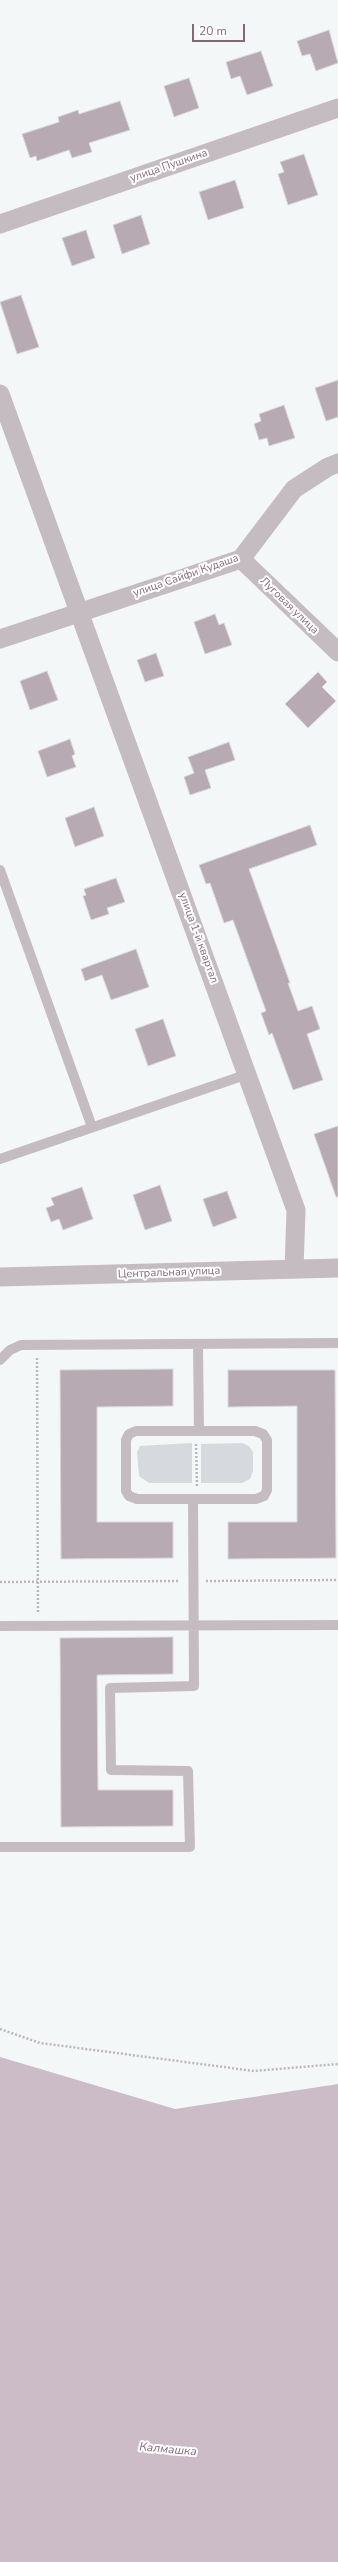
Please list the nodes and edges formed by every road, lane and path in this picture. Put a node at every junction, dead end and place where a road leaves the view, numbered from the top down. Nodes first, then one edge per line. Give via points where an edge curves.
1 (338, 108) edge
2 (0, 224) edge
3 (0, 394) edge
4 (338, 464) edge
5 (241, 559) junction
6 (80, 611) junction
7 (0, 639) edge
8 (338, 652) edge
9 (0, 870) edge
10 (248, 1074) junction
11 (92, 1127) junction
12 (0, 1159) edge
13 (338, 1268) edge
14 (294, 1269) junction
15 (0, 1277) edge
16 (198, 1344) junction
17 (338, 1344) edge
18 (37, 1345) junction
19 (0, 1360) edge
20 (198, 1431) junction
21 (195, 1499) junction
22 (338, 1580) edge
23 (194, 1581) junction
24 (0, 1582) edge
25 (38, 1582) junction
26 (194, 1625) junction
27 (338, 1625) edge
28 (0, 1626) edge
29 (39, 1626) junction
30 (0, 1847) edge
31 (0, 2029) edge
32 (338, 2064) edge

1 - 2 street, улица Пушкина
3 - 6 street, улица 1-й квартал
4 - 5 street, улица Сайфи Кудаша via 328,467 294,489
5 - 6 street, улица Сайфи Кудаша
5 - 8 street, Луговая улица
6 - 7 street, улица Сайфи Кудаша
6 - 10 street, улица 1-й квартал
9 - 11 lane
10 - 11 lane
10 - 14 street, улица 1-й квартал via 296,1210
11 - 12 lane
13 - 14 street, Центральная улица
14 - 15 street, Центральная улица
16 - 17 lane
16 - 18 lane
16 - 20 lane
18 - 19 lane via 21,1345 10,1350
18 - 25 path
20 - 21 path
20 - 21 lane via 255,1431 263,1434 267,1440 267,1490 264,1496 256,1499
20 - 21 lane via 136,1431 129,1434 126,1440 126,1491 129,1496 137,1499
21 - 23 lane
22 - 23 path
23 - 25 path
23 - 26 lane
24 - 25 path
25 - 29 path
26 - 27 lane
26 - 29 lane
26 - 30 lane via 194,1686 110,1688 111,1770 188,1771 190,1846
28 - 29 lane
31 - 32 path via 40,2043 254,2071

